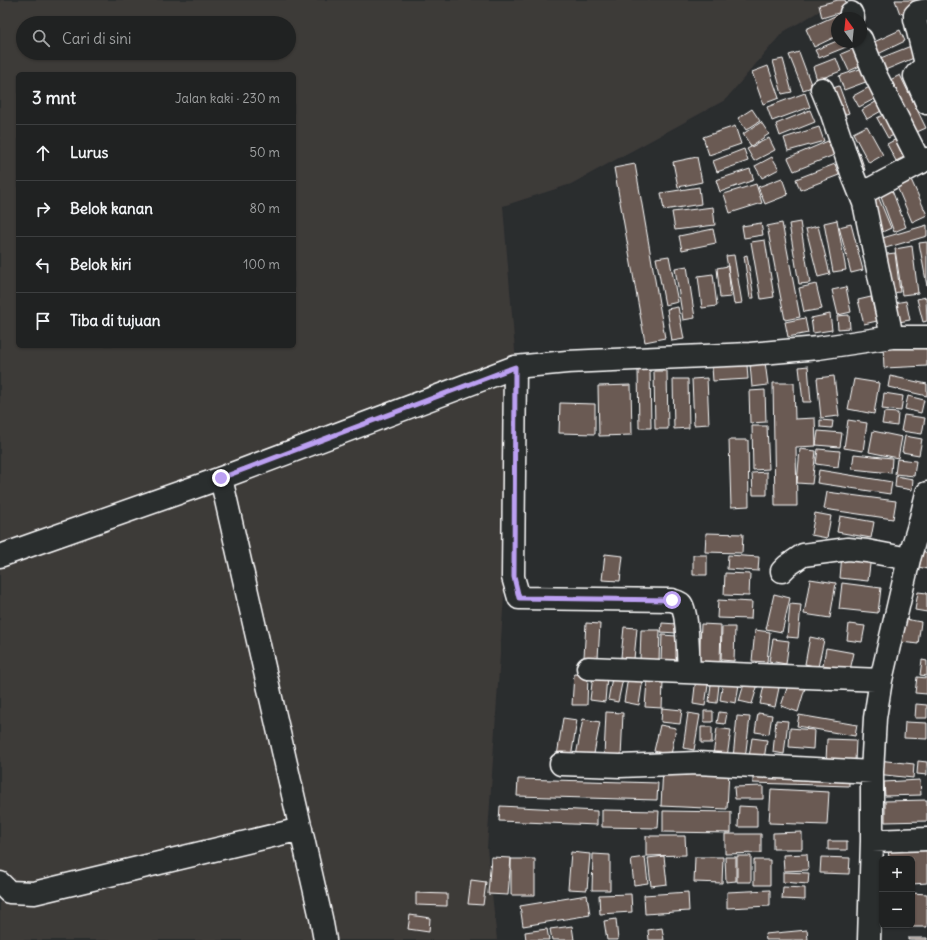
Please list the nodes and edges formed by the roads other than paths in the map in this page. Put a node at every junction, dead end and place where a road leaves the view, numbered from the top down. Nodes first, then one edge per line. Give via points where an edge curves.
1 (927, 10) edge
2 (865, 48) edge
3 (822, 89) dead end
4 (927, 103) edge
5 (923, 161) edge
6 (861, 194) junction
7 (892, 337) junction
8 (927, 337) edge
9 (515, 367) junction
10 (221, 478) junction
11 (927, 493) edge
12 (924, 523) edge
13 (0, 556) edge
14 (909, 559) junction
15 (782, 571) dead end
16 (588, 668) dead end
17 (689, 672) junction
18 (881, 680) junction
19 (561, 764) dead end
20 (872, 772) junction
21 (301, 829) junction
22 (927, 839) edge
23 (872, 841) junction
24 (0, 883) edge
25 (325, 940) edge
26 (868, 940) edge

1 - 4 street via 918,12 914,19 926,61 925,66 915,76
2 - 5 street via 875,74
3 - 6 street
5 - 6 street
6 - 7 street
7 - 8 street
7 - 9 street via 758,354 567,362
9 - 10 street
9 - 17 street via 514,577 519,598 672,600 681,604 685,611
10 - 13 street
10 - 21 street
11 - 12 street
12 - 14 street
14 - 15 street via 848,549 803,555
14 - 18 street
16 - 17 street
17 - 18 street
18 - 20 street via 875,718
19 - 20 street via 620,766 697,763
20 - 23 street
21 - 24 street via 34,893 9,892
21 - 25 street
22 - 23 street
23 - 26 street

